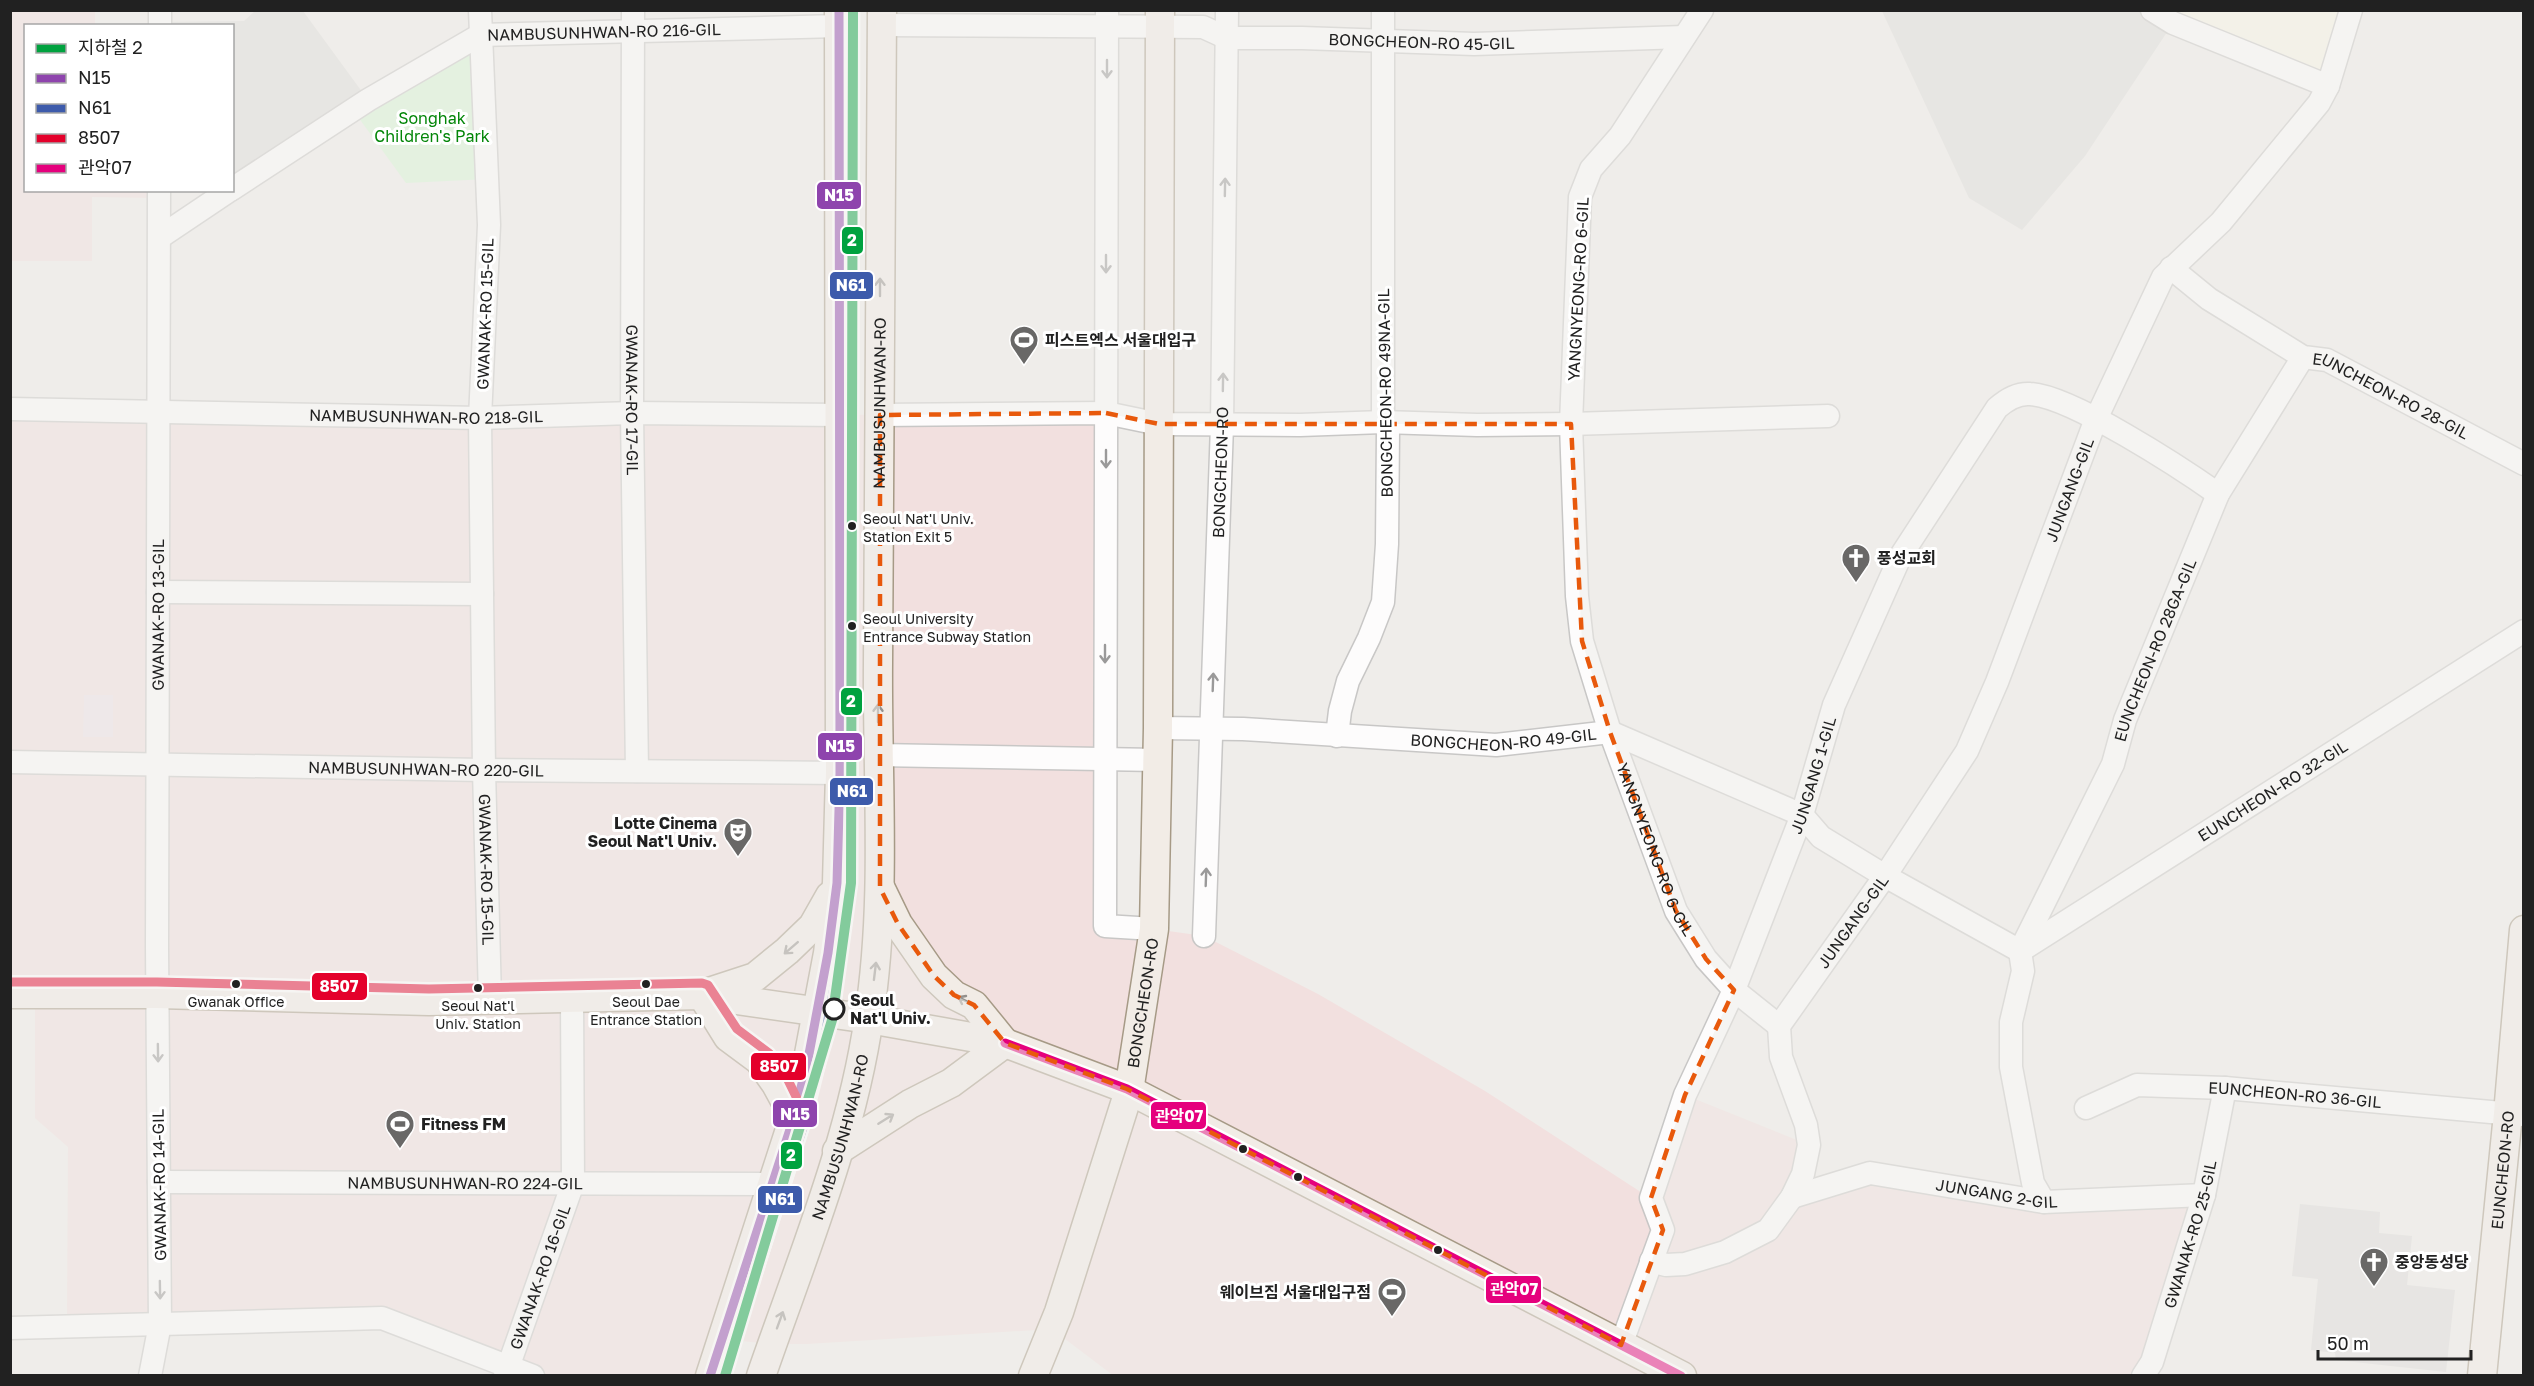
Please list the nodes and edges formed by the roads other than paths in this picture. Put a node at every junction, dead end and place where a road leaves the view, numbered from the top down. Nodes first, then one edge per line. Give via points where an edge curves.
1 (480, 10) edge
2 (1227, 10) edge
3 (1383, 10) edge
4 (1702, 10) edge
5 (2152, 10) edge
6 (2351, 10) edge
7 (839, 18) edge
8 (882, 18) edge
9 (1107, 18) edge
10 (1160, 19) edge
11 (633, 20) edge
12 (480, 35) junction
13 (1684, 37) junction
14 (1227, 38) junction
15 (1383, 41) junction
16 (2328, 86) junction
17 (234, 188) edge
18 (159, 192) edge
19 (228, 192) edge
20 (160, 237) junction
21 (2171, 268) junction
22 (2303, 357) junction
23 (10, 409) edge
24 (159, 410) junction
25 (632, 413) junction
26 (1106, 413) junction
27 (839, 415) junction
28 (880, 415) junction
29 (1828, 416) dead end
30 (480, 418) junction
31 (2096, 419) junction
32 (1383, 422) junction
33 (1159, 424) junction
34 (1571, 424) junction
35 (1222, 425) junction
36 (2523, 464) edge
37 (2218, 494) junction
38 (158, 592) junction
39 (482, 594) junction
40 (2523, 631) edge
41 (1158, 728) junction
42 (1212, 729) junction
43 (1610, 732) junction
44 (1337, 736) junction
45 (878, 755) junction
46 (1105, 759) junction
47 (1157, 760) junction
48 (10, 762) edge
49 (158, 764) junction
50 (484, 770) junction
51 (637, 771) junction
52 (840, 774) junction
53 (1802, 815) junction
54 (1885, 876) junction
55 (837, 883) junction
56 (880, 888) junction
57 (1154, 929) junction
58 (2523, 930) edge
59 (1204, 936) dead end
60 (2020, 951) junction
61 (1734, 990) junction
62 (10, 994) edge
63 (157, 994) junction
64 (702, 995) junction
65 (572, 998) junction
66 (490, 999) junction
67 (817, 1011) junction
68 (869, 1019) junction
69 (1779, 1026) junction
70 (1005, 1043) junction
71 (2225, 1088) junction
72 (1129, 1090) junction
73 (2086, 1108) dead end
74 (2516, 1114) edge
75 (794, 1117) junction
76 (837, 1151) junction
77 (159, 1182) junction
78 (573, 1183) junction
79 (772, 1184) junction
80 (2204, 1195) junction
81 (1792, 1197) junction
82 (2044, 1202) junction
83 (1651, 1262) junction
84 (160, 1324) junction
85 (10, 1328) edge
86 (1621, 1345) junction
87 (507, 1371) edge
88 (150, 1376) edge
89 (533, 1376) edge
90 (710, 1376) edge
91 (761, 1376) edge
92 (1033, 1376) edge
93 (1682, 1376) edge
94 (2144, 1376) edge
95 (2481, 1376) edge

1 - 12 street, GWANAK-RO 15-GIL
2 - 14 street, BONGCHEON-RO
3 - 15 street, BONGCHEON-RO 49NA-GIL
4 - 13 street, YANGNYEONG-RO 6-GIL
5 - 16 street
6 - 16 street, JUNGANG-GIL
7 - 11 street, NAMBUSUNHWAN-RO 216-GIL
7 - 27 main road
8 - 9 street, NAMBUSUNHWAN-RO
28 -> 8 main road, NAMBUSUNHWAN-RO
9 - 10 street, NAMBUSUNHWAN-RO
9 -> 26 street
10 - 14 street, BONGCHEON-RO 45-GIL via 1203,27
10 - 33 main road, BONGCHEON-RO
11 - 12 street, NAMBUSUNHWAN-RO 216-GIL
11 - 25 street, GWANAK-RO 17-GIL
12 - 17 street, NAMBUSUNHWAN-RO 216-GIL via 368,100
12 - 30 street, GWANAK-RO 15-GIL via 489,225
13 - 15 street, BONGCHEON-RO 45-GIL via 1474,44
13 - 34 street, YANGNYEONG-RO 6-GIL via 1620,136 1591,169 1580,197
14 - 15 street, BONGCHEON-RO 45-GIL
35 -> 14 street, BONGCHEON-RO
15 - 32 street, BONGCHEON-RO 49NA-GIL
16 - 21 street, JUNGANG-GIL via 2319,103 2221,222
18 - 20 street, GWANAK-RO 13-GIL
19 - 20 street, NAMBUSUNHWAN-RO 216-GIL
20 - 24 street, GWANAK-RO 13-GIL
21 - 22 street, EUNCHEON-RO 28-GIL via 2209,300
21 - 31 street, JUNGANG-GIL via 2163,277
22 - 36 street, EUNCHEON-RO 28-GIL via 2327,360
22 - 37 street, EUNCHEON-RO 28GA-GIL
23 - 24 street, NAMBUSUNHWAN-RO 218-GIL
24 - 30 street, NAMBUSUNHWAN-RO 218-GIL
24 - 38 street, GWANAK-RO 13-GIL
25 - 27 street, NAMBUSUNHWAN-RO 218-GIL
25 - 30 street, NAMBUSUNHWAN-RO 218-GIL
25 - 51 street, GWANAK-RO 17-GIL
26 - 28 street
26 - 33 street
26 -> 46 street
27 - 52 main road
45 -> 28 main road, NAMBUSUNHWAN-RO
29 - 34 street
30 - 39 street, GWANAK-RO 15-GIL
31 - 37 street, JUNGANG-GIL
31 - 53 street, JUNGANG 1-GIL via 2031,394 2010,398 1997,408 1900,557 1834,705
31 - 54 street, JUNGANG-GIL via 1983,717 1967,751
32 - 34 street
32 - 35 street
32 - 44 street, BONGCHEON-RO 49NA-GIL via 1388,431 1383,602 1348,681
33 - 35 street
33 - 41 main road, BONGCHEON-RO
34 - 43 street, YANGNYEONG-RO 6-GIL via 1582,640
42 -> 35 street, BONGCHEON-RO
37 - 60 street, EUNCHEON-RO 28GA-GIL via 2125,720 2113,764
38 - 39 street
38 - 49 street, GWANAK-RO 13-GIL
39 - 50 street, GWANAK-RO 15-GIL
40 - 60 street, EUNCHEON-RO 32-GIL
41 - 42 street, BONGCHEON-RO 49-GIL
41 - 47 main road, BONGCHEON-RO
42 - 44 street, BONGCHEON-RO 49-GIL
59 -> 42 street, BONGCHEON-RO
43 - 44 street, BONGCHEON-RO 49-GIL via 1496,745
43 - 53 street, BONGCHEON-RO 49-GIL
43 - 61 street, YANGNYEONG-RO 6-GIL via 1676,911 1706,959
45 - 46 street
45 - 56 main road, NAMBUSUNHWAN-RO
46 - 47 street
46 - 57 street via 1105,926
47 - 57 main road, BONGCHEON-RO
48 - 49 street, NAMBUSUNHWAN-RO 220-GIL
49 - 50 street, NAMBUSUNHWAN-RO 220-GIL
49 - 63 street, GWANAK-RO 13-GIL
50 - 51 street, NAMBUSUNHWAN-RO 220-GIL
50 - 66 street, GWANAK-RO 15-GIL
51 - 52 street, NAMBUSUNHWAN-RO 220-GIL
52 - 55 main road
53 - 54 street, BONGCHEON-RO 49-GIL via 1821,837
53 - 61 street, JUNGANG 1-GIL
54 - 60 street
54 - 69 street, JUNGANG-GIL
55 -> 64 main road via 813,926 787,951 755,976
55 - 67 main road
68 -> 56 main road, NAMBUSUNHWAN-RO
70 -> 56 main road via 974,1005 954,995 934,976 898,924
57 - 72 main road, BONGCHEON-RO
58 - 74 main road, EUNCHEON-RO
60 - 82 street, EUNCHEON-RO 28GA-GIL via 2023,971 2011,1022 2011,1067 2033,1183
61 - 69 street, YANGNYEONG-RO 6-GIL
61 - 83 street, JUNGANG 1-GIL via 1685,1095 1651,1198 1663,1230
62 - 63 main road
63 - 66 main road
63 -> 77 street, GWANAK-RO 14-GIL
64 - 65 main road
64 - 67 main road
64 - 75 main road via 728,1037 759,1060
65 - 66 main road
65 - 78 street, GWANAK-RO 16-GIL
67 - 68 main road
67 - 75 main road
68 - 70 main road
68 - 76 main road, NAMBUSUNHWAN-RO
69 - 81 street via 1781,1057 1806,1125 1809,1145 1803,1174
70 - 72 main road
76 -> 70 main road via 951,1083
71 - 73 street, EUNCHEON-RO 36-GIL via 2137,1084
71 - 74 street, EUNCHEON-RO 36-GIL
71 - 80 street, GWANAK-RO 25-GIL
72 - 86 main road
72 - 92 main road, BONGCHEON-RO via 1059,1312
74 - 95 main road, EUNCHEON-RO
75 - 79 main road
91 -> 76 main road, NAMBUSUNHWAN-RO
77 - 78 street, NAMBUSUNHWAN-RO 224-GIL
77 -> 84 street, GWANAK-RO 14-GIL
78 - 79 street, NAMBUSUNHWAN-RO 224-GIL
78 - 87 street, GWANAK-RO 16-GIL
79 - 90 main road
80 - 82 street, JUNGANG 2-GIL
80 - 94 street, GWANAK-RO 25-GIL via 2156,1351
81 - 82 street, JUNGANG 2-GIL via 1870,1173
81 - 83 street via 1768,1230 1725,1252 1685,1264
83 - 86 street
84 - 85 street
84 - 87 street via 382,1318
84 - 88 street, GWANAK-RO 14-GIL
86 - 93 main road
87 - 89 street

